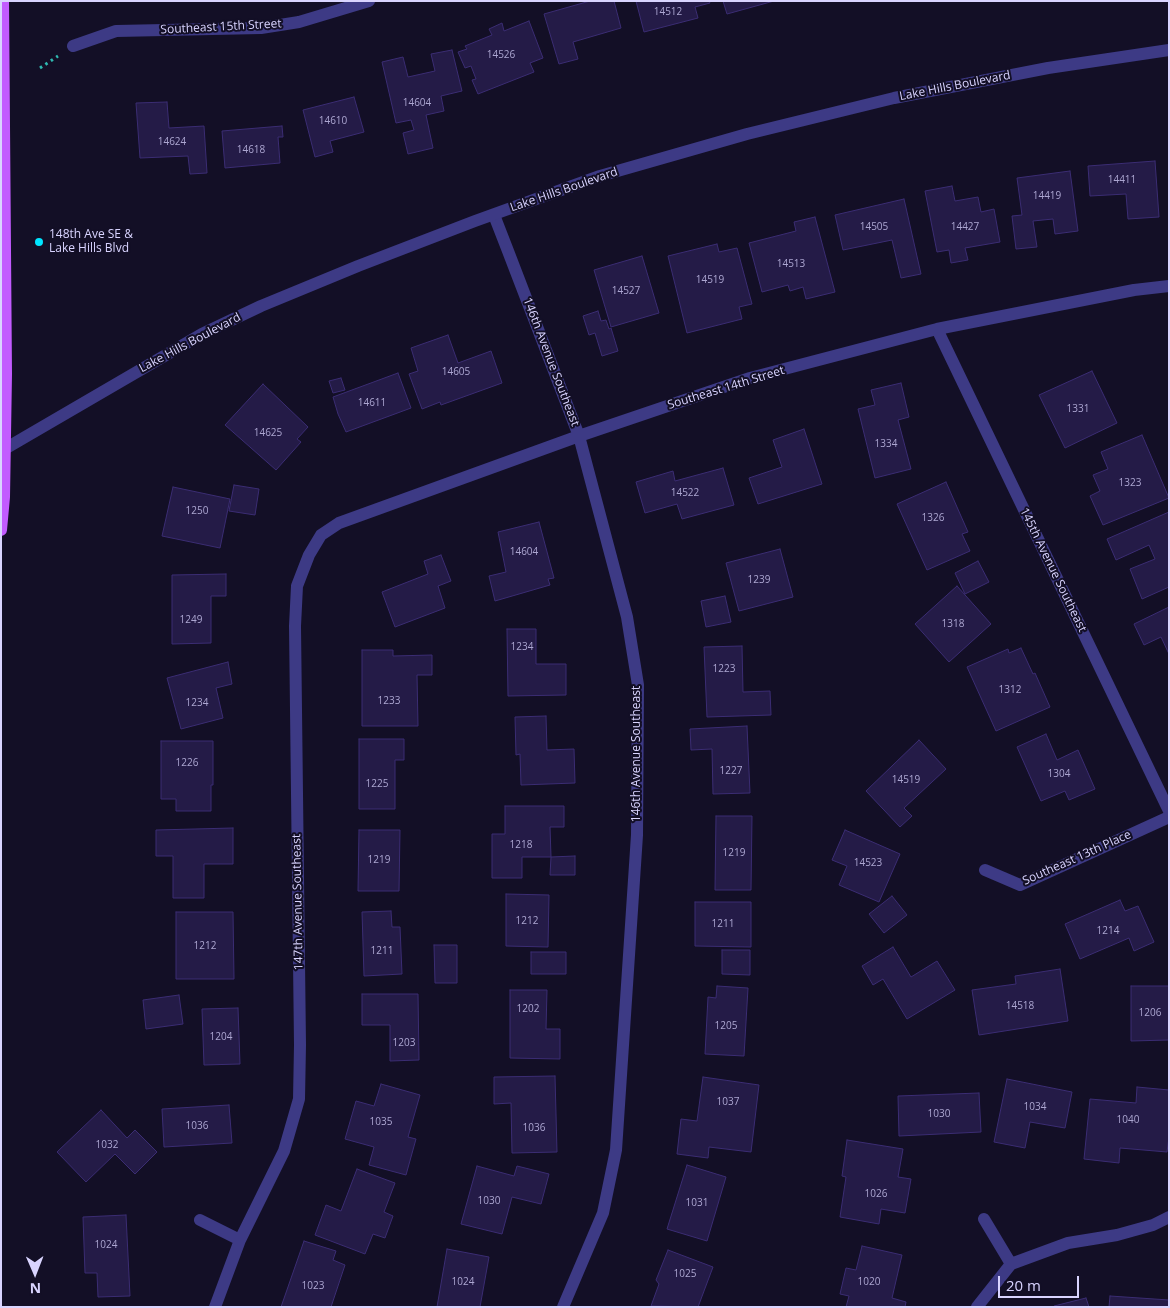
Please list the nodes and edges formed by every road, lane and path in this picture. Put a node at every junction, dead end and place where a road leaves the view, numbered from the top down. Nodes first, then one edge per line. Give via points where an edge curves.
1 (3, 1) edge
2 (369, 1) edge
3 (73, 46) dead end
4 (1169, 50) edge
5 (494, 214) junction
6 (1169, 286) edge
7 (937, 329) junction
8 (580, 436) junction
9 (2, 447) edge
10 (1, 530) edge
11 (309, 555) joint
12 (1169, 811) edge
13 (1169, 817) edge
14 (985, 870) dead end
15 (1169, 1217) edge
16 (984, 1219) dead end
17 (200, 1220) dead end
18 (240, 1240) junction
19 (1011, 1264) junction
20 (216, 1307) edge
21 (563, 1307) edge
22 (977, 1307) edge

1 - 9 main road via 6,374
2 - 3 street, Southeast 15th Street via 299,22 261,28 116,31
4 - 5 street, Lake Hills Boulevard via 1048,68 894,98 747,134 600,176
5 - 8 street, 146th Avenue Southeast
5 - 9 street, Lake Hills Boulevard via 358,266 202,334
6 - 7 street, Southeast 14th Street
7 - 8 street, Southeast 14th Street via 750,378
7 - 12 street, 145th Avenue Southeast
8 - 11 street, Southeast 14th Street via 339,523 321,535
8 - 21 street, 146th Avenue Southeast via 627,617 638,685 638,835 616,1150 602,1213
9 - 10 main road via 4,497
11 - 18 street, 147th Avenue Southeast via 297,586 295,626 299,1099 284,1151
13 - 14 street, Southeast 13th Place via 1020,885
15 - 19 street via 1154,1225 1068,1243
16 - 19 street
17 - 18 street
18 - 20 street, 147th Avenue Southeast
19 - 22 street

